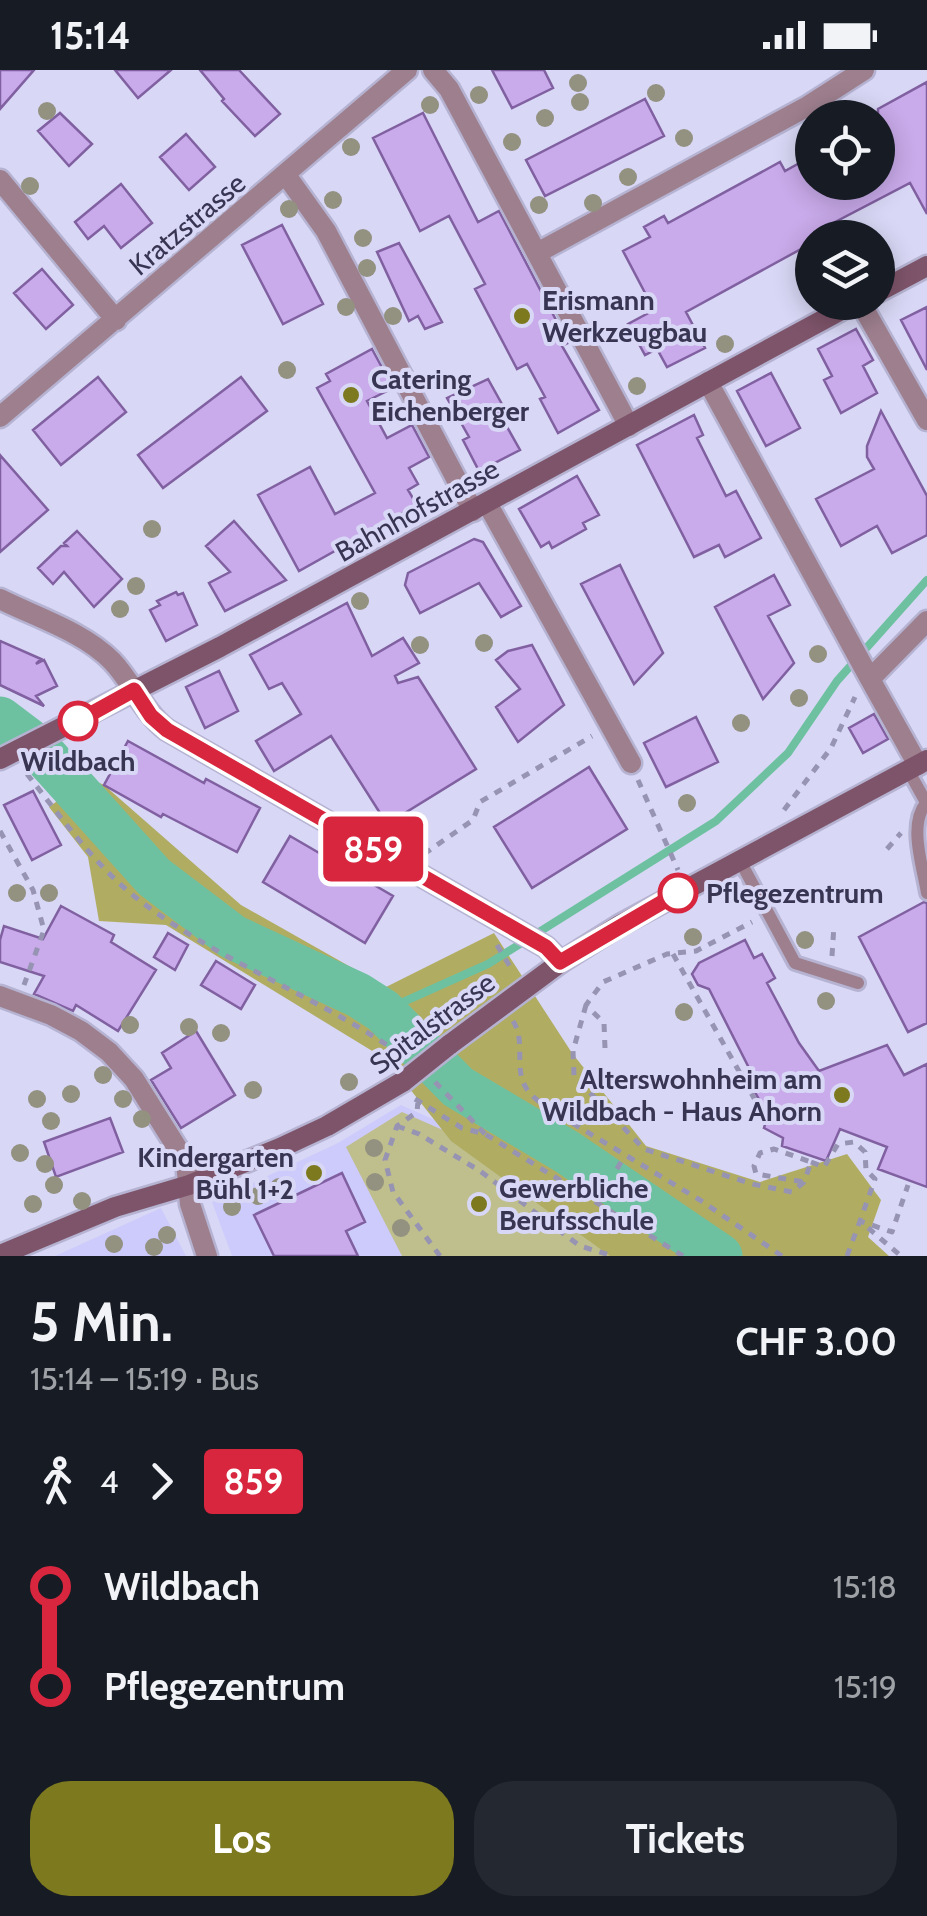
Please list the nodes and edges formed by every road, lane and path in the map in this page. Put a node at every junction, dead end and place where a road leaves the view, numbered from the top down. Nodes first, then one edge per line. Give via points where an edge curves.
1 (407, 70) edge
2 (434, 70) edge
3 (860, 71) edge
4 (286, 175) junction
5 (0, 180) edge
6 (538, 254) junction
7 (927, 266) edge
8 (895, 283) edge
9 (116, 320) junction
10 (824, 320) edge
11 (869, 320) edge
12 (708, 382) junction
13 (0, 417) edge
14 (927, 420) edge
15 (628, 426) junction
16 (480, 507) junction
17 (0, 599) edge
18 (927, 620) edge
19 (867, 674) junction
20 (134, 690) junction
21 (610, 725) junction
22 (6, 756) edge
23 (631, 763) joint
24 (917, 765) edge
25 (27, 774) dead end
26 (927, 804) edge
27 (777, 819) dead end
28 (0, 831) edge
29 (673, 857) dead end
30 (739, 859) junction
31 (405, 868) junction
32 (927, 893) edge
33 (768, 914) junction
34 (834, 925) dead end
35 (502, 933) junction
36 (833, 947) dead end
37 (553, 954) junction
38 (674, 954) junction
39 (512, 971) dead end
40 (858, 983) dead end
41 (9, 998) edge
42 (586, 1005) junction
43 (511, 1016) dead end
44 (605, 1048) dead end
45 (428, 1076) dead end
46 (409, 1080) junction
47 (418, 1101) junction
48 (763, 1114) dead end
49 (397, 1126) junction
50 (485, 1134) junction
51 (625, 1155) junction
52 (810, 1162) junction
53 (617, 1169) dead end
54 (804, 1182) junction
55 (189, 1184) junction
56 (908, 1185) dead end
57 (860, 1222) junction
58 (0, 1255) edge
59 (207, 1256) edge
60 (440, 1256) edge
61 (613, 1256) edge
62 (683, 1256) edge
63 (782, 1256) edge
64 (847, 1256) edge
65 (900, 1256) edge

1 - 4 street, Kratzstrasse
2 - 6 street
3 - 6 street
4 - 9 street, Kratzstrasse
4 - 16 street via 326,231
5 - 9 street
6 - 15 street
7 - 8 street
9 - 13 street, Kratzstrasse
10 - 12 street, Bahnhofstrasse
11 - 14 street
12 - 15 street, Bahnhofstrasse
12 - 19 street
15 - 16 street, Bahnhofstrasse
16 - 20 street, Bahnhofstrasse
16 - 21 street
17 - 20 street via 96,647
18 - 19 street
19 - 24 street
19 - 27 path via 830,748
20 - 22 street, Bahnhofstrasse
20 - 31 street via 167,730
21 - 23 street
21 - 31 path via 480,802 473,820
23 - 29 path
24 - 26 lane
24 - 30 street, Spitalstrasse
25 - 46 path via 137,898 370,1034
26 - 32 lane via 918,812 917,828
28 - 41 path via 33,890 44,930
30 - 33 lane
30 - 37 street, Spitalstrasse
31 - 35 street
33 - 38 path via 696,951
33 - 40 lane via 795,964
34 - 36 path
35 - 37 street
35 - 39 path
37 - 46 street, Spitalstrasse, bridge
38 - 42 path via 603,982
38 - 48 path
41 - 55 street via 109,1052 186,1162
42 - 44 path via 604,1023
42 - 54 path via 573,1051 574,1076 644,1150 752,1184 792,1192
43 - 51 path via 520,1034 524,1086
45 - 50 path
46 - 47 path
46 - 55 street, Spitalstrasse via 326,1126
47 - 49 path via 416,1112
47 - 50 path
49 - 60 path via 384,1160 393,1192
49 - 61 path via 480,1171 580,1246
50 - 62 path
51 - 53 path
51 - 63 path
52 - 54 path
52 - 54 path via 774,1150 760,1154 754,1166 756,1174
52 - 57 path via 824,1167 838,1144 854,1142 865,1152 874,1179
55 - 58 street, Spitalstrasse
55 - 59 street
56 - 57 path via 892,1232
57 - 64 path
57 - 65 path

